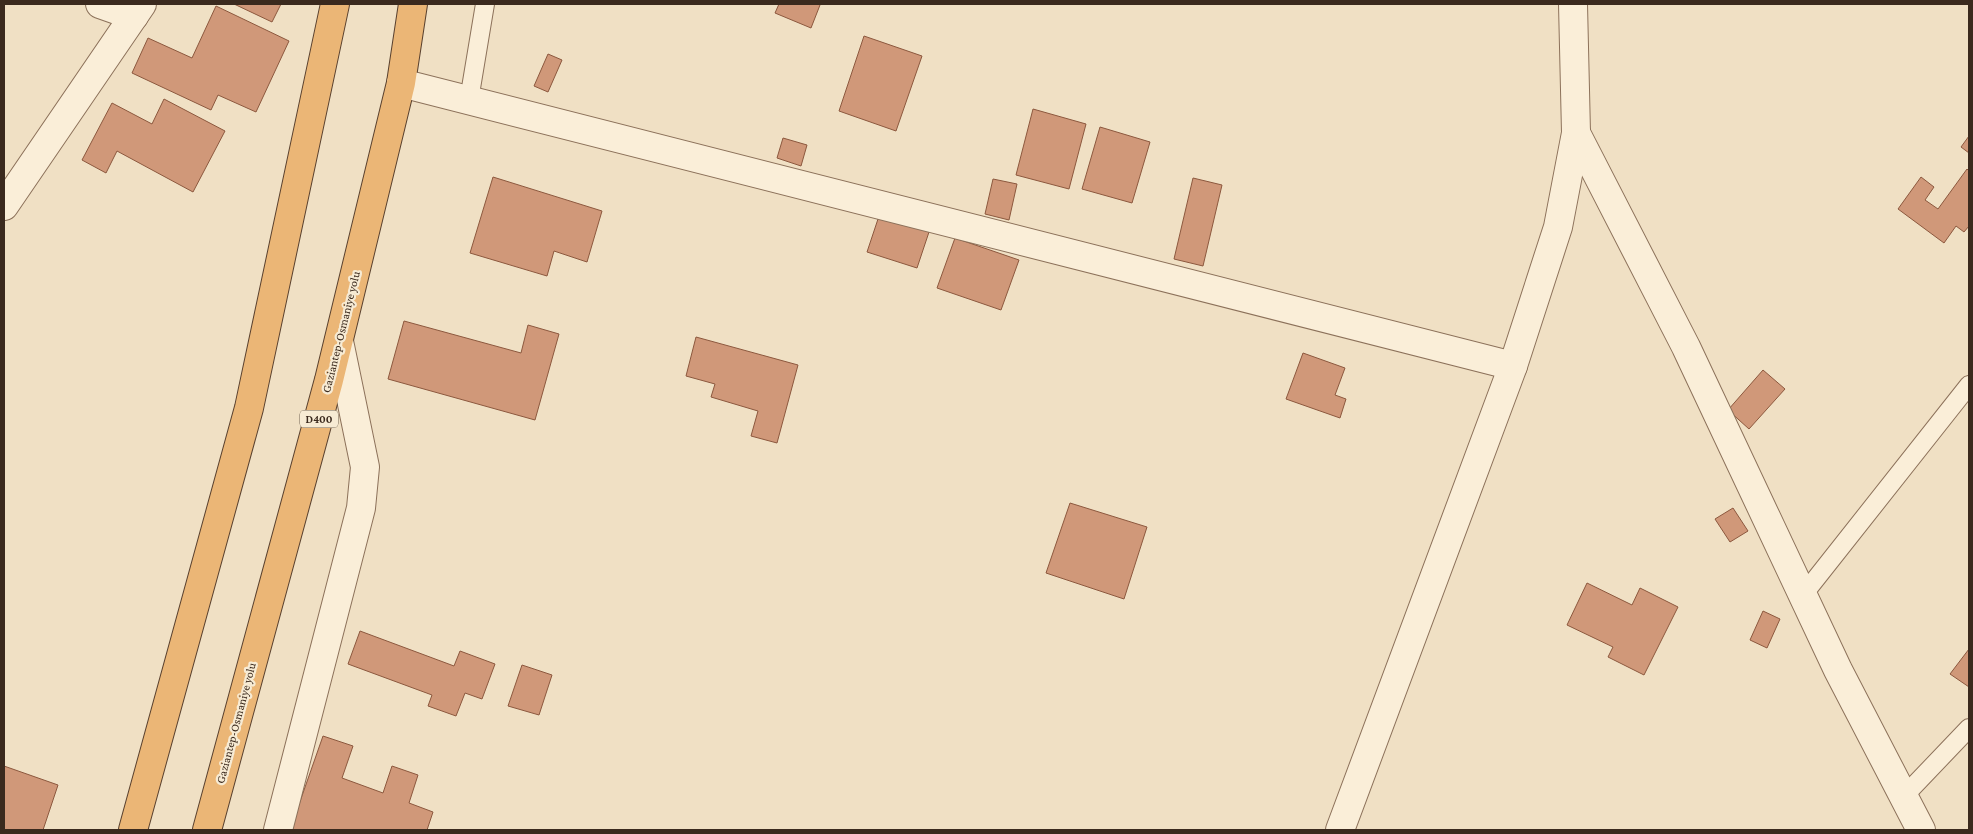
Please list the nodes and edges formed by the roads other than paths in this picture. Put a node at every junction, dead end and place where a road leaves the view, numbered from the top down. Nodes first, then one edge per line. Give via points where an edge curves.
1 (100, 4) edge
2 (335, 4) edge
3 (413, 4) edge
4 (485, 4) edge
5 (1573, 4) edge
6 (138, 10) edge
7 (401, 83) junction
8 (469, 100) junction
9 (1576, 133) junction
10 (4, 206) edge
11 (339, 341) junction
12 (1513, 366) junction
13 (1969, 385) edge
14 (1803, 595) junction
15 (1969, 728) edge
16 (1904, 796) junction
17 (133, 830) edge
18 (207, 830) edge
19 (278, 830) edge
20 (1340, 830) edge
21 (1921, 830) edge

1 - 6 street
2 - 17 highway via 249,408
3 - 7 highway, Gaziantep-Osmaniye yolu / D400
4 - 8 lane
5 - 9 street
6 - 10 street
7 - 8 street
7 - 11 highway, Gaziantep-Osmaniye yolu / D400
8 - 12 street
9 - 12 street via 1558,227
9 - 14 street via 1686,347
11 - 18 highway, Gaziantep-Osmaniye yolu / D400
11 - 19 street via 365,468 361,508
12 - 20 street
13 - 14 lane
14 - 16 street
15 - 16 lane
16 - 21 street

